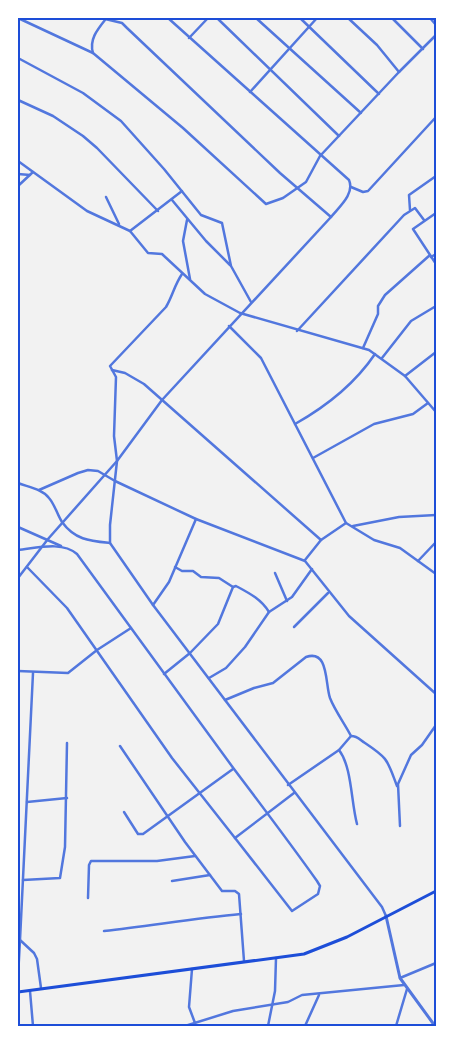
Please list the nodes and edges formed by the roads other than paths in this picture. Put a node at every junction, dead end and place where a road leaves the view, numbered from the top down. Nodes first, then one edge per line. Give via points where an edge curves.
1 (18, 18) edge
2 (101, 18) edge
3 (168, 18) edge
4 (208, 18) edge
5 (217, 18) edge
6 (256, 18) edge
7 (300, 18) edge
8 (317, 18) edge
9 (348, 18) edge
10 (392, 18) edge
11 (430, 18) edge
12 (105, 20) junction
13 (436, 25) edge
14 (309, 26) junction
15 (436, 36) edge
16 (189, 38) junction
17 (289, 47) junction
18 (422, 49) junction
19 (93, 53) junction
20 (18, 58) edge
21 (270, 70) junction
22 (399, 72) junction
23 (250, 92) junction
24 (379, 94) junction
25 (18, 100) edge
26 (361, 113) junction
27 (436, 117) edge
28 (339, 136) junction
29 (320, 156) junction
30 (18, 161) edge
31 (33, 172) junction
32 (18, 174) edge
33 (30, 175) junction
34 (436, 176) edge
35 (18, 186) edge
36 (351, 187) junction
37 (299, 188) junction
38 (182, 191) junction
39 (106, 197) dead end
40 (172, 200) junction
41 (410, 210) junction
42 (158, 211) junction
43 (436, 213) edge
44 (331, 217) junction
45 (188, 219) junction
46 (424, 220) junction
47 (120, 225) junction
48 (130, 231) junction
49 (436, 254) edge
50 (431, 256) junction
51 (436, 264) edge
52 (232, 266) junction
53 (182, 274) junction
54 (190, 279) junction
55 (251, 302) junction
56 (436, 306) edge
57 (240, 313) junction
58 (229, 326) junction
59 (297, 331) junction
60 (363, 348) junction
61 (436, 352) edge
62 (375, 354) junction
63 (382, 358) junction
64 (112, 370) junction
65 (405, 376) junction
66 (162, 400) junction
67 (428, 403) junction
68 (436, 411) edge
69 (295, 424) junction
70 (313, 458) junction
71 (117, 461) junction
72 (105, 475) junction
73 (115, 481) junction
74 (18, 483) edge
75 (39, 490) junction
76 (436, 516) edge
77 (196, 519) junction
78 (63, 522) junction
79 (346, 523) junction
80 (353, 526) junction
81 (18, 527) edge
82 (48, 539) junction
83 (321, 540) junction
84 (436, 542) edge
85 (110, 543) junction
86 (61, 546) junction
87 (41, 548) junction
88 (18, 550) edge
89 (418, 560) junction
90 (305, 561) junction
91 (27, 567) junction
92 (175, 567) junction
93 (312, 568) junction
94 (275, 573) dead end
95 (436, 574) edge
96 (18, 578) edge
97 (233, 587) junction
98 (329, 592) junction
99 (288, 601) junction
100 (154, 605) junction
101 (269, 612) junction
102 (294, 627) dead end
103 (131, 628) junction
104 (97, 650) junction
105 (190, 653) junction
106 (18, 671) edge
107 (33, 673) junction
108 (164, 674) junction
109 (209, 678) junction
110 (436, 694) edge
111 (226, 700) junction
112 (436, 725) edge
113 (351, 736) junction
114 (67, 743) dead end
115 (120, 746) dead end
116 (339, 750) junction
117 (234, 769) junction
118 (288, 785) junction
119 (397, 787) junction
120 (201, 793) junction
121 (294, 793) junction
122 (67, 798) junction
123 (27, 802) junction
124 (124, 812) dead end
125 (267, 812) junction
126 (168, 816) junction
127 (357, 824) dead end
128 (400, 826) dead end
129 (235, 838) junction
130 (195, 856) junction
131 (210, 875) junction
132 (23, 880) junction
133 (172, 881) dead end
134 (18, 885) edge
135 (23, 885) junction
136 (436, 891) edge
137 (88, 898) dead end
138 (241, 914) junction
139 (386, 916) junction
140 (104, 931) dead end
141 (18, 936) edge
142 (20, 940) junction
143 (19, 949) edge
144 (276, 958) junction
145 (244, 961) junction
146 (436, 963) edge
147 (192, 968) junction
148 (18, 977) edge
149 (400, 978) junction
150 (404, 985) junction
151 (41, 988) junction
152 (407, 989) junction
153 (30, 990) junction
154 (18, 992) edge
155 (319, 995) junction
156 (272, 1004) junction
157 (195, 1023) junction
158 (33, 1026) edge
159 (186, 1026) edge
160 (268, 1026) edge
161 (305, 1026) edge
162 (396, 1026) edge
163 (435, 1026) edge

1 - 19 street
2 - 12 street
3 - 16 street
4 - 16 street
5 - 21 street
6 - 17 street
7 - 14 street
8 - 14 street
9 - 22 street via 378,45
10 - 18 street
11 - 13 street
12 - 19 street via 93,38
12 - 37 street via 122,23
14 - 17 street
14 - 24 street
15 - 18 street
16 - 23 street
17 - 21 street
17 - 26 street
18 - 22 street
19 - 37 street via 183,128 266,204
20 - 38 street via 83,93 121,121
21 - 23 street
21 - 28 street
22 - 24 street
23 - 29 street
24 - 26 street
25 - 42 street via 53,116 83,136
26 - 28 street
27 - 36 street via 368,191
28 - 29 street
29 - 36 street via 349,180
29 - 37 street via 308,180
30 - 31 street
31 - 33 street
31 - 47 street via 88,211
32 - 33 street
33 - 35 street
34 - 41 street via 409,195
36 - 44 street
37 - 44 street
38 - 40 street
38 - 52 street via 201,215 222,223
39 - 47 street
40 - 42 street
40 - 45 street
41 - 46 street via 416,208
41 - 59 street
42 - 48 street
43 - 46 street
44 - 55 street
45 - 52 street
45 - 54 street via 183,241
46 - 50 street via 413,229
47 - 48 street
48 - 53 street via 148,253 162,254
49 - 50 street
50 - 51 street
50 - 60 street via 385,295
52 - 55 street
53 - 54 street
53 - 64 street via 166,307 110,366
54 - 57 street via 205,294
55 - 57 street
56 - 63 street via 411,321
57 - 58 street
57 - 59 street
58 - 66 street
58 - 69 street via 261,358
59 - 60 street
60 - 62 street
61 - 65 street
62 - 63 street
62 - 69 street via 338,396
63 - 65 street
64 - 66 street via 144,384
64 - 71 street via 116,377 114,436
65 - 67 street
66 - 71 street
66 - 83 street
67 - 68 street
67 - 70 street via 413,414 374,424
69 - 70 street
70 - 79 street
71 - 72 street
71 - 73 street
72 - 73 street
72 - 75 street via 88,470
72 - 78 street
73 - 77 street
73 - 85 street
74 - 75 street
75 - 78 street via 49,497
76 - 80 street via 399,517
77 - 90 street
77 - 92 street
78 - 82 street
78 - 85 street via 73,534 84,540
79 - 80 street
79 - 83 street
80 - 89 street via 374,540 400,548
81 - 82 street
82 - 86 street
82 - 87 street
83 - 90 street
84 - 89 street
85 - 100 street
86 - 87 street
86 - 103 street via 77,554
87 - 88 street
87 - 91 street
89 - 95 street
90 - 93 street
91 - 96 street
91 - 104 street via 67,608
92 - 97 street via 193,571 202,577 219,578
92 - 100 street
93 - 98 street
93 - 99 street
94 - 99 street
97 - 101 street via 264,603
97 - 105 street via 218,624
98 - 102 street
98 - 110 street via 348,616
99 - 101 street
100 - 105 street
101 - 109 street via 245,648 226,668
103 - 104 street
103 - 108 street
104 - 107 street via 68,674
104 - 120 street via 172,758
105 - 108 street
105 - 109 street
106 - 107 street
107 - 123 street
108 - 117 street
109 - 111 street
111 - 113 street via 273,683 306,657 316,655 326,671 330,697
111 - 118 street
112 - 119 street via 411,755
113 - 116 street
113 - 119 street via 379,751 390,765
114 - 122 street
115 - 126 street
116 - 118 street
116 - 127 street via 346,763
117 - 120 street
117 - 125 street
118 - 121 street
119 - 128 street
120 - 126 street
120 - 129 street
121 - 125 street
121 - 139 street
122 - 123 street
122 - 132 street via 66,847 60,878
123 - 132 street
124 - 126 street via 134,831 140,835
125 - 129 street
125 - 129 street via 320,886 314,898 295,910 288,909
126 - 130 street
130 - 131 street
130 - 137 street via 157,861 90,861
131 - 133 street
131 - 138 street via 224,892 238,892
132 - 135 street
134 - 135 street
135 - 142 street
136 - 139 main road
138 - 140 street
138 - 145 street
139 - 144 main road via 319,949
139 - 149 street
141 - 142 street
142 - 143 street
142 - 151 street via 37,959
143 - 148 street
144 - 145 main road
144 - 156 street
145 - 147 main road
146 - 149 street
147 - 151 main road
147 - 157 street via 189,1007
149 - 150 street
150 - 152 street
150 - 155 street
151 - 153 main road
152 - 162 street
152 - 163 street
153 - 154 main road
153 - 158 street
155 - 156 street via 302,995 292,1001
155 - 161 street
156 - 157 street via 233,1011
156 - 160 street
157 - 159 street

